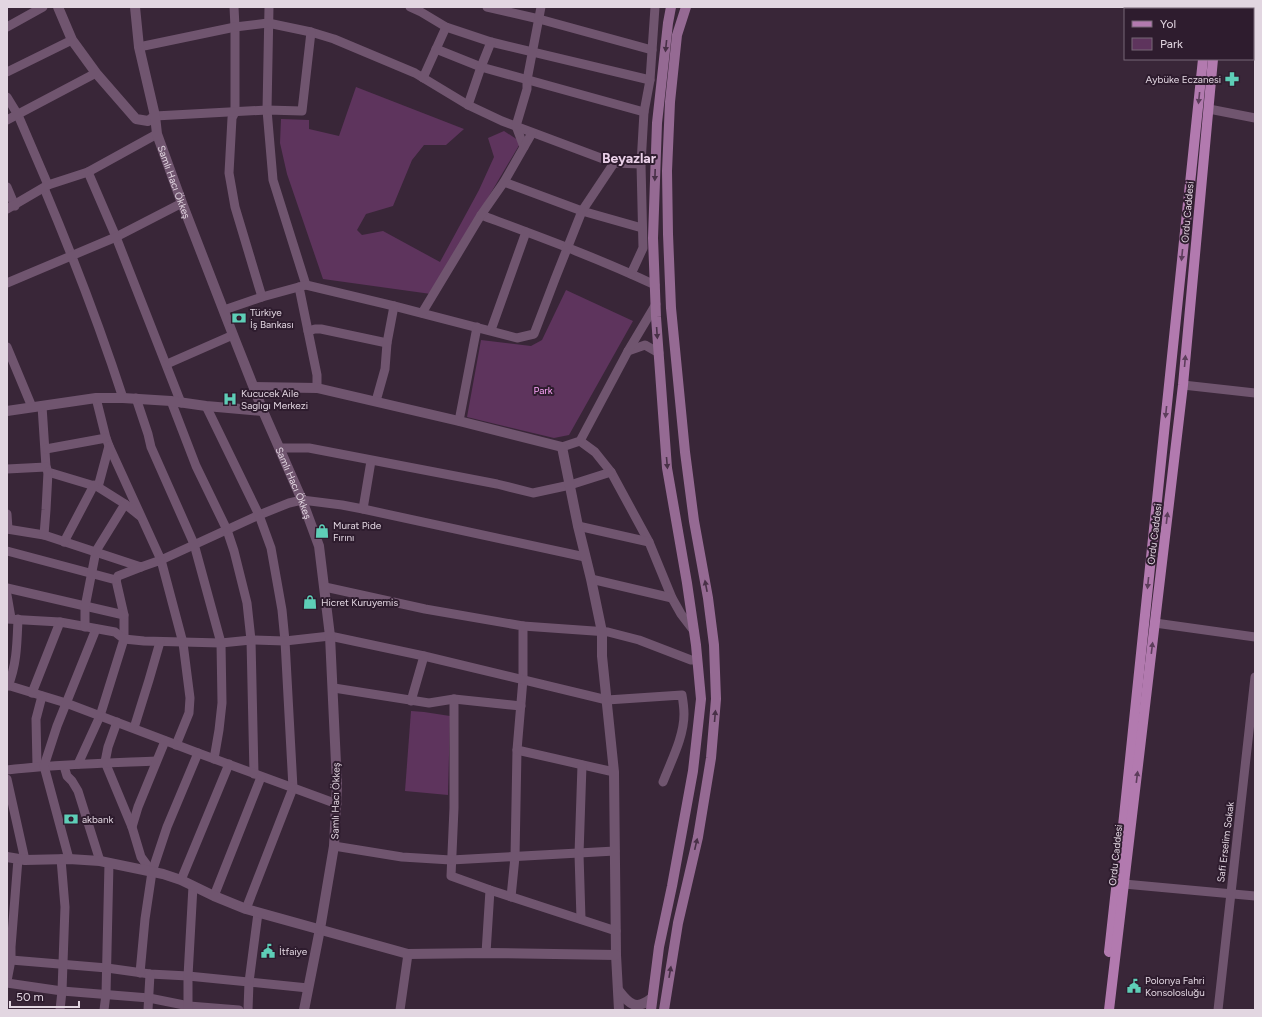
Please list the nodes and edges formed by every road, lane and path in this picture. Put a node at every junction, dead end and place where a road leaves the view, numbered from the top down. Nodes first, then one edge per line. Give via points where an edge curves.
1 (43, 7) edge
2 (58, 7) edge
3 (135, 7) edge
4 (234, 7) edge
5 (270, 7) edge
6 (410, 7) edge
7 (487, 7) edge
8 (542, 7) edge
9 (654, 7) edge
10 (671, 7) edge
11 (686, 7) edge
12 (539, 19) junction
13 (268, 23) junction
14 (7, 27) edge
15 (235, 27) junction
16 (446, 27) junction
17 (311, 32) junction
18 (72, 40) junction
19 (491, 42) junction
20 (139, 47) junction
21 (436, 49) junction
22 (652, 50) junction
23 (532, 51) junction
24 (1203, 60) edge
25 (1213, 60) edge
26 (481, 67) junction
27 (7, 72) edge
28 (96, 73) junction
29 (424, 78) junction
30 (526, 80) junction
31 (650, 80) junction
32 (7, 97) edge
33 (468, 105) junction
34 (1209, 109) junction
35 (267, 110) junction
36 (235, 112) junction
37 (644, 112) junction
38 (18, 115) junction
39 (155, 116) junction
40 (1255, 118) edge
41 (7, 120) edge
42 (516, 126) junction
43 (532, 133) junction
44 (157, 134) junction
45 (524, 147) junction
46 (614, 163) junction
47 (641, 164) junction
48 (88, 172) junction
49 (504, 182) junction
50 (7, 187) edge
51 (46, 187) junction
52 (182, 203) junction
53 (11, 208) edge
54 (582, 211) junction
55 (481, 215) junction
56 (642, 228) junction
57 (526, 232) junction
58 (116, 237) junction
59 (568, 247) junction
60 (70, 255) junction
61 (631, 274) junction
62 (7, 283) edge
63 (655, 285) junction
64 (303, 286) junction
65 (262, 297) junction
66 (656, 304) junction
67 (394, 306) junction
68 (224, 310) junction
69 (422, 313) junction
70 (477, 327) junction
71 (491, 330) junction
72 (308, 331) junction
73 (233, 335) junction
74 (387, 343) junction
75 (7, 347) edge
76 (628, 351) junction
77 (658, 353) junction
78 (167, 364) junction
79 (1183, 385) junction
80 (254, 387) junction
81 (317, 388) junction
82 (1255, 393) edge
83 (96, 398) junction
84 (123, 398) junction
85 (136, 398) junction
86 (171, 401) junction
87 (376, 401) junction
88 (181, 403) junction
89 (42, 406) junction
90 (206, 406) junction
91 (32, 407) junction
92 (7, 411) edge
93 (263, 411) junction
94 (459, 421) junction
95 (580, 441) junction
96 (107, 442) junction
97 (562, 447) junction
98 (280, 448) junction
99 (46, 449) junction
100 (371, 461) junction
101 (47, 469) junction
102 (7, 470) edge
103 (611, 472) junction
104 (570, 485) junction
105 (96, 486) junction
106 (302, 500) junction
107 (126, 504) junction
108 (363, 509) junction
109 (7, 514) edge
110 (259, 515) junction
111 (143, 518) junction
112 (578, 526) junction
113 (7, 529) edge
114 (227, 530) junction
115 (44, 535) junction
116 (64, 542) junction
117 (649, 542) junction
118 (194, 544) junction
119 (7, 551) edge
120 (96, 552) junction
121 (585, 557) junction
122 (161, 560) junction
123 (141, 567) junction
124 (91, 572) junction
125 (591, 578) junction
126 (116, 580) junction
127 (325, 587) junction
128 (7, 588) edge
129 (7, 595) edge
130 (672, 598) junction
131 (85, 607) junction
132 (124, 615) junction
133 (12, 619) edge
134 (60, 622) junction
135 (1155, 623) junction
136 (524, 626) junction
137 (85, 627) junction
138 (96, 629) junction
139 (694, 631) junction
140 (602, 632) junction
141 (330, 636) junction
142 (1255, 637) edge
143 (124, 639) junction
144 (251, 640) junction
145 (285, 640) junction
146 (160, 642) junction
147 (183, 642) junction
148 (221, 643) junction
149 (424, 656) junction
150 (697, 660) junction
151 (1255, 677) edge
152 (523, 679) junction
153 (7, 686) edge
154 (334, 688) junction
155 (32, 693) junction
156 (42, 696) junction
157 (454, 699) junction
158 (607, 700) junction
159 (411, 701) junction
160 (66, 703) junction
161 (520, 706) junction
162 (100, 716) junction
163 (117, 722) junction
164 (134, 728) junction
165 (165, 741) junction
166 (176, 745) junction
167 (518, 750) junction
168 (198, 753) junction
169 (214, 759) junction
170 (156, 761) junction
171 (105, 762) junction
172 (78, 764) junction
173 (228, 764) junction
174 (582, 765) junction
175 (41, 766) junction
176 (64, 766) junction
177 (7, 770) edge
178 (614, 772) junction
179 (258, 775) junction
180 (7, 779) edge
181 (663, 782) dead end
182 (293, 788) junction
183 (337, 804) junction
184 (132, 828) junction
185 (334, 846) junction
186 (615, 851) junction
187 (579, 854) junction
188 (7, 857) edge
189 (515, 857) junction
190 (22, 859) junction
191 (65, 859) junction
192 (452, 860) junction
193 (104, 862) junction
194 (152, 872) junction
195 (181, 880) junction
196 (1124, 884) junction
197 (193, 886) junction
198 (490, 890) junction
199 (1230, 893) junction
200 (214, 896) junction
201 (1255, 896) edge
202 (511, 897) junction
203 (246, 909) junction
204 (258, 913) junction
205 (581, 919) junction
206 (320, 929) junction
207 (616, 931) junction
208 (9, 947) edge
209 (486, 953) junction
210 (408, 954) junction
211 (616, 955) junction
212 (11, 960) junction
213 (62, 964) junction
214 (107, 968) junction
215 (140, 973) junction
216 (150, 974) junction
217 (188, 976) junction
218 (7, 982) edge
219 (249, 982) junction
220 (308, 988) junction
221 (62, 991) junction
222 (619, 991) junction
223 (106, 994) junction
224 (149, 998) junction
225 (652, 998) junction
226 (188, 1008) edge
227 (60, 1010) edge
228 (104, 1010) edge
229 (148, 1010) edge
230 (239, 1010) edge
231 (248, 1010) edge
232 (304, 1010) edge
233 (400, 1010) edge
234 (619, 1010) edge
235 (650, 1010) edge
236 (664, 1010) edge
237 (1102, 1010) edge
238 (1109, 1010) edge
239 (1218, 1010) edge

1 - 14 street
2 - 18 street
3 - 20 street, Samlı Hacı Ökkeş
4 - 15 street
5 - 13 street
6 - 16 street
7 - 12 street
8 - 12 street
9 - 22 street
10 -> 63 main road via 657,123 653,238
236 -> 11 main road via 678,923 698,837 716,699 714,645 692,513 671,308 667,179 670,102 677,35
12 - 22 street
12 - 23 street
13 - 15 street
13 - 17 street
13 - 35 street
15 - 20 street
15 - 36 street
16 - 19 street
16 - 21 street
17 - 29 street
17 - 35 street via 302,111
18 - 27 street
18 - 28 street
19 - 23 street
19 - 26 street
20 - 39 street, Samlı Hacı Ökkeş
21 - 26 street
21 - 29 street
22 - 31 street
23 - 30 street
23 - 31 street
24 -> 237 main road, Ordu Caddesi
25 - 34 main road, Ordu Caddesi
26 - 30 street
26 - 33 street
28 - 38 street
28 - 39 street via 136,119 148,121
29 - 33 street
30 - 37 street
30 - 42 street via 527,89
31 - 37 street
32 - 38 street
33 - 42 street
34 - 40 street
79 -> 34 main road, Ordu Caddesi
35 - 36 street
35 - 64 street via 273,180
36 - 39 street
36 - 65 street via 232,118 229,173 235,207
37 - 47 street
38 - 41 street
38 - 51 street
39 - 44 street, Samlı Hacı Ökkeş
42 - 43 street
42 - 45 street
43 - 45 street
43 - 46 street
44 - 48 street
44 - 52 street, Samlı Hacı Ökkeş
45 - 49 street
46 - 47 street
46 - 54 street
47 - 56 street
48 - 51 street
48 - 58 street
49 - 54 street
49 - 55 street
50 - 53 street
51 - 53 street
51 - 60 street
52 - 58 street
52 - 68 street, Samlı Hacı Ökkeş
54 - 56 street
54 - 59 street
55 - 57 street
55 - 69 street
56 - 61 street via 643,248
57 - 59 street
57 - 71 street
58 - 60 street
58 - 78 street
59 - 61 street
59 - 71 street via 534,334 517,338
60 - 62 street
60 - 84 street via 107,348
61 - 63 street
63 - 66 main road
64 - 65 street
64 - 67 street
64 - 72 street
65 - 68 street
66 - 76 street
66 -> 77 main road
67 - 69 street
67 - 74 street
68 - 73 street, Samlı Hacı Ökkeş
69 - 70 street
70 - 71 street
70 - 94 street
72 - 74 street via 321,329
72 - 81 street via 318,375
73 - 78 street
73 - 80 street, Samlı Hacı Ökkeş
74 - 87 street via 385,369
75 - 91 street
76 - 77 street via 645,345
76 - 95 street
77 -> 139 main road via 667,468
78 - 88 street
79 - 82 street
135 -> 79 main road, Ordu Caddesi
80 - 81 street
80 - 93 street, Samlı Hacı Ökkeş
81 - 87 street
83 - 84 street
83 - 89 street
83 - 96 street
84 - 85 street
85 - 86 street
85 - 118 street via 151,447
86 - 88 street
86 - 114 street via 196,466
87 - 94 street
88 - 90 street
89 - 91 street
89 - 99 street
90 - 93 street
90 - 110 street
91 - 92 street
93 - 98 street, Samlı Hacı Ökkeş
94 - 97 street
95 - 97 street
95 - 103 street via 595,452
96 - 99 street
96 - 105 street
96 - 111 street
97 - 104 street
98 - 100 street via 309,448
98 - 106 street, Samlı Hacı Ökkeş
99 - 101 street
100 - 104 street via 497,484 533,494
100 - 108 street
101 - 102 street
101 - 105 street
101 - 115 street
103 - 104 street
103 - 117 street
104 - 112 street
105 - 107 street
105 - 116 street
106 - 108 street
106 - 110 street
106 - 127 street, Samlı Hacı Ökkeş via 319,546
107 - 111 street
107 - 120 street
108 - 121 street
109 - 113 street
110 - 114 street
110 - 145 street via 271,548
111 - 122 street
112 - 117 street
112 - 121 street
113 - 115 street
114 - 118 street
114 - 144 street via 247,603
115 - 116 street
116 - 120 street
117 - 130 street
118 - 122 street
118 - 148 street
119 - 124 street
120 - 123 street
120 - 124 street
121 - 125 street
122 - 123 street
122 - 147 street
123 - 126 street via 118,576
124 - 126 street
124 - 131 street
125 - 130 street
125 - 140 street
126 - 132 street
127 - 136 street via 425,609
127 - 141 street, Samlı Hacı Ökkeş
128 - 131 street
129 - 133 street
130 - 139 street
131 - 132 street
131 - 137 street
132 - 143 street
133 - 134 street
133 - 153 street via 17,654
134 - 137 street
134 - 155 street
135 - 142 street
196 -> 135 main road, Ordu Caddesi
136 - 140 street
136 - 152 street
137 - 138 street
138 - 143 street via 115,632
138 - 160 street
139 - 150 main road
140 - 150 street via 639,640
140 - 158 street
141 - 145 street
141 - 149 street
141 - 154 street, Samlı Hacı Ökkeş
143 - 146 street
143 - 162 street
144 - 145 street
144 - 148 street
144 - 179 street
145 - 182 street
146 - 147 street
146 - 164 street
147 - 148 street
147 - 166 street via 190,706
148 - 169 street via 222,703
149 - 152 street
149 - 159 street
150 - 225 main road via 701,699 692,771
151 - 199 street, Safi Erselim Sokak
152 - 158 street
152 - 161 street
153 - 155 street
154 - 159 street
154 - 183 street, Samlı Hacı Ökkeş
155 - 156 street
156 - 160 street
156 - 175 street via 36,719
157 - 159 street via 430,703
157 - 161 street
157 - 192 street
158 - 178 street
158 - 181 street via 682,695 684,714 679,742
160 - 162 street
160 - 175 street
161 - 167 street
162 - 163 street
162 - 172 street
163 - 164 street
163 - 171 street
164 - 165 street
165 - 166 street
165 - 170 street
166 - 168 street
167 - 174 street
167 - 189 street
168 - 169 street
168 - 194 street via 167,827
169 - 173 street
170 - 171 street
170 - 184 street
171 - 172 street
171 - 184 street
172 - 176 street
173 - 179 street
173 - 195 street
174 - 178 street
174 - 187 street
175 - 176 street
175 - 177 street
175 - 191 street
176 - 193 street via 67,776 78,791
178 - 186 street
179 - 182 street
179 - 200 street
180 - 190 street
182 - 183 street
182 - 203 street
183 - 185 street, Samlı Hacı Ökkeş
184 - 194 street via 141,858
185 - 192 street via 402,857
185 - 206 street, Samlı Hacı Ökkeş
186 - 187 street
186 - 207 street
187 - 189 street
187 - 205 street
188 - 190 street
189 - 192 street
189 - 202 street
190 - 191 street
190 - 208 street
191 - 193 street
191 - 213 street
192 - 198 street via 451,876
193 - 194 street
193 - 214 street
194 - 195 street
194 - 215 street
195 - 197 street
196 - 199 street
196 - 238 main road, Ordu Caddesi
197 - 200 street
197 - 217 street
198 - 202 street
198 - 209 street
199 - 201 street
199 - 239 street, Safi Erselim Sokak
200 - 203 street
202 - 205 street
203 - 204 street
204 - 206 street
204 - 219 street
205 - 207 street
206 - 210 street
206 - 220 street, Samlı Hacı Ökkeş
207 - 211 street
208 - 212 street
209 - 210 street
209 - 211 street
210 - 233 street
211 - 222 street
212 - 213 street
212 - 218 street
213 - 214 street
213 - 221 street
214 - 215 street
214 - 223 street
215 - 216 street
216 - 217 street
216 - 224 street
217 - 219 street
217 - 226 street
218 - 221 street
219 - 220 street
219 - 231 street
220 - 232 street, Samlı Hacı Ökkeş
221 - 223 street
221 - 227 street
222 - 225 street via 633,1005 647,1002
222 - 234 street
223 - 224 street
223 - 228 street
224 - 226 street
224 - 229 street
225 - 235 main road
226 - 230 street

